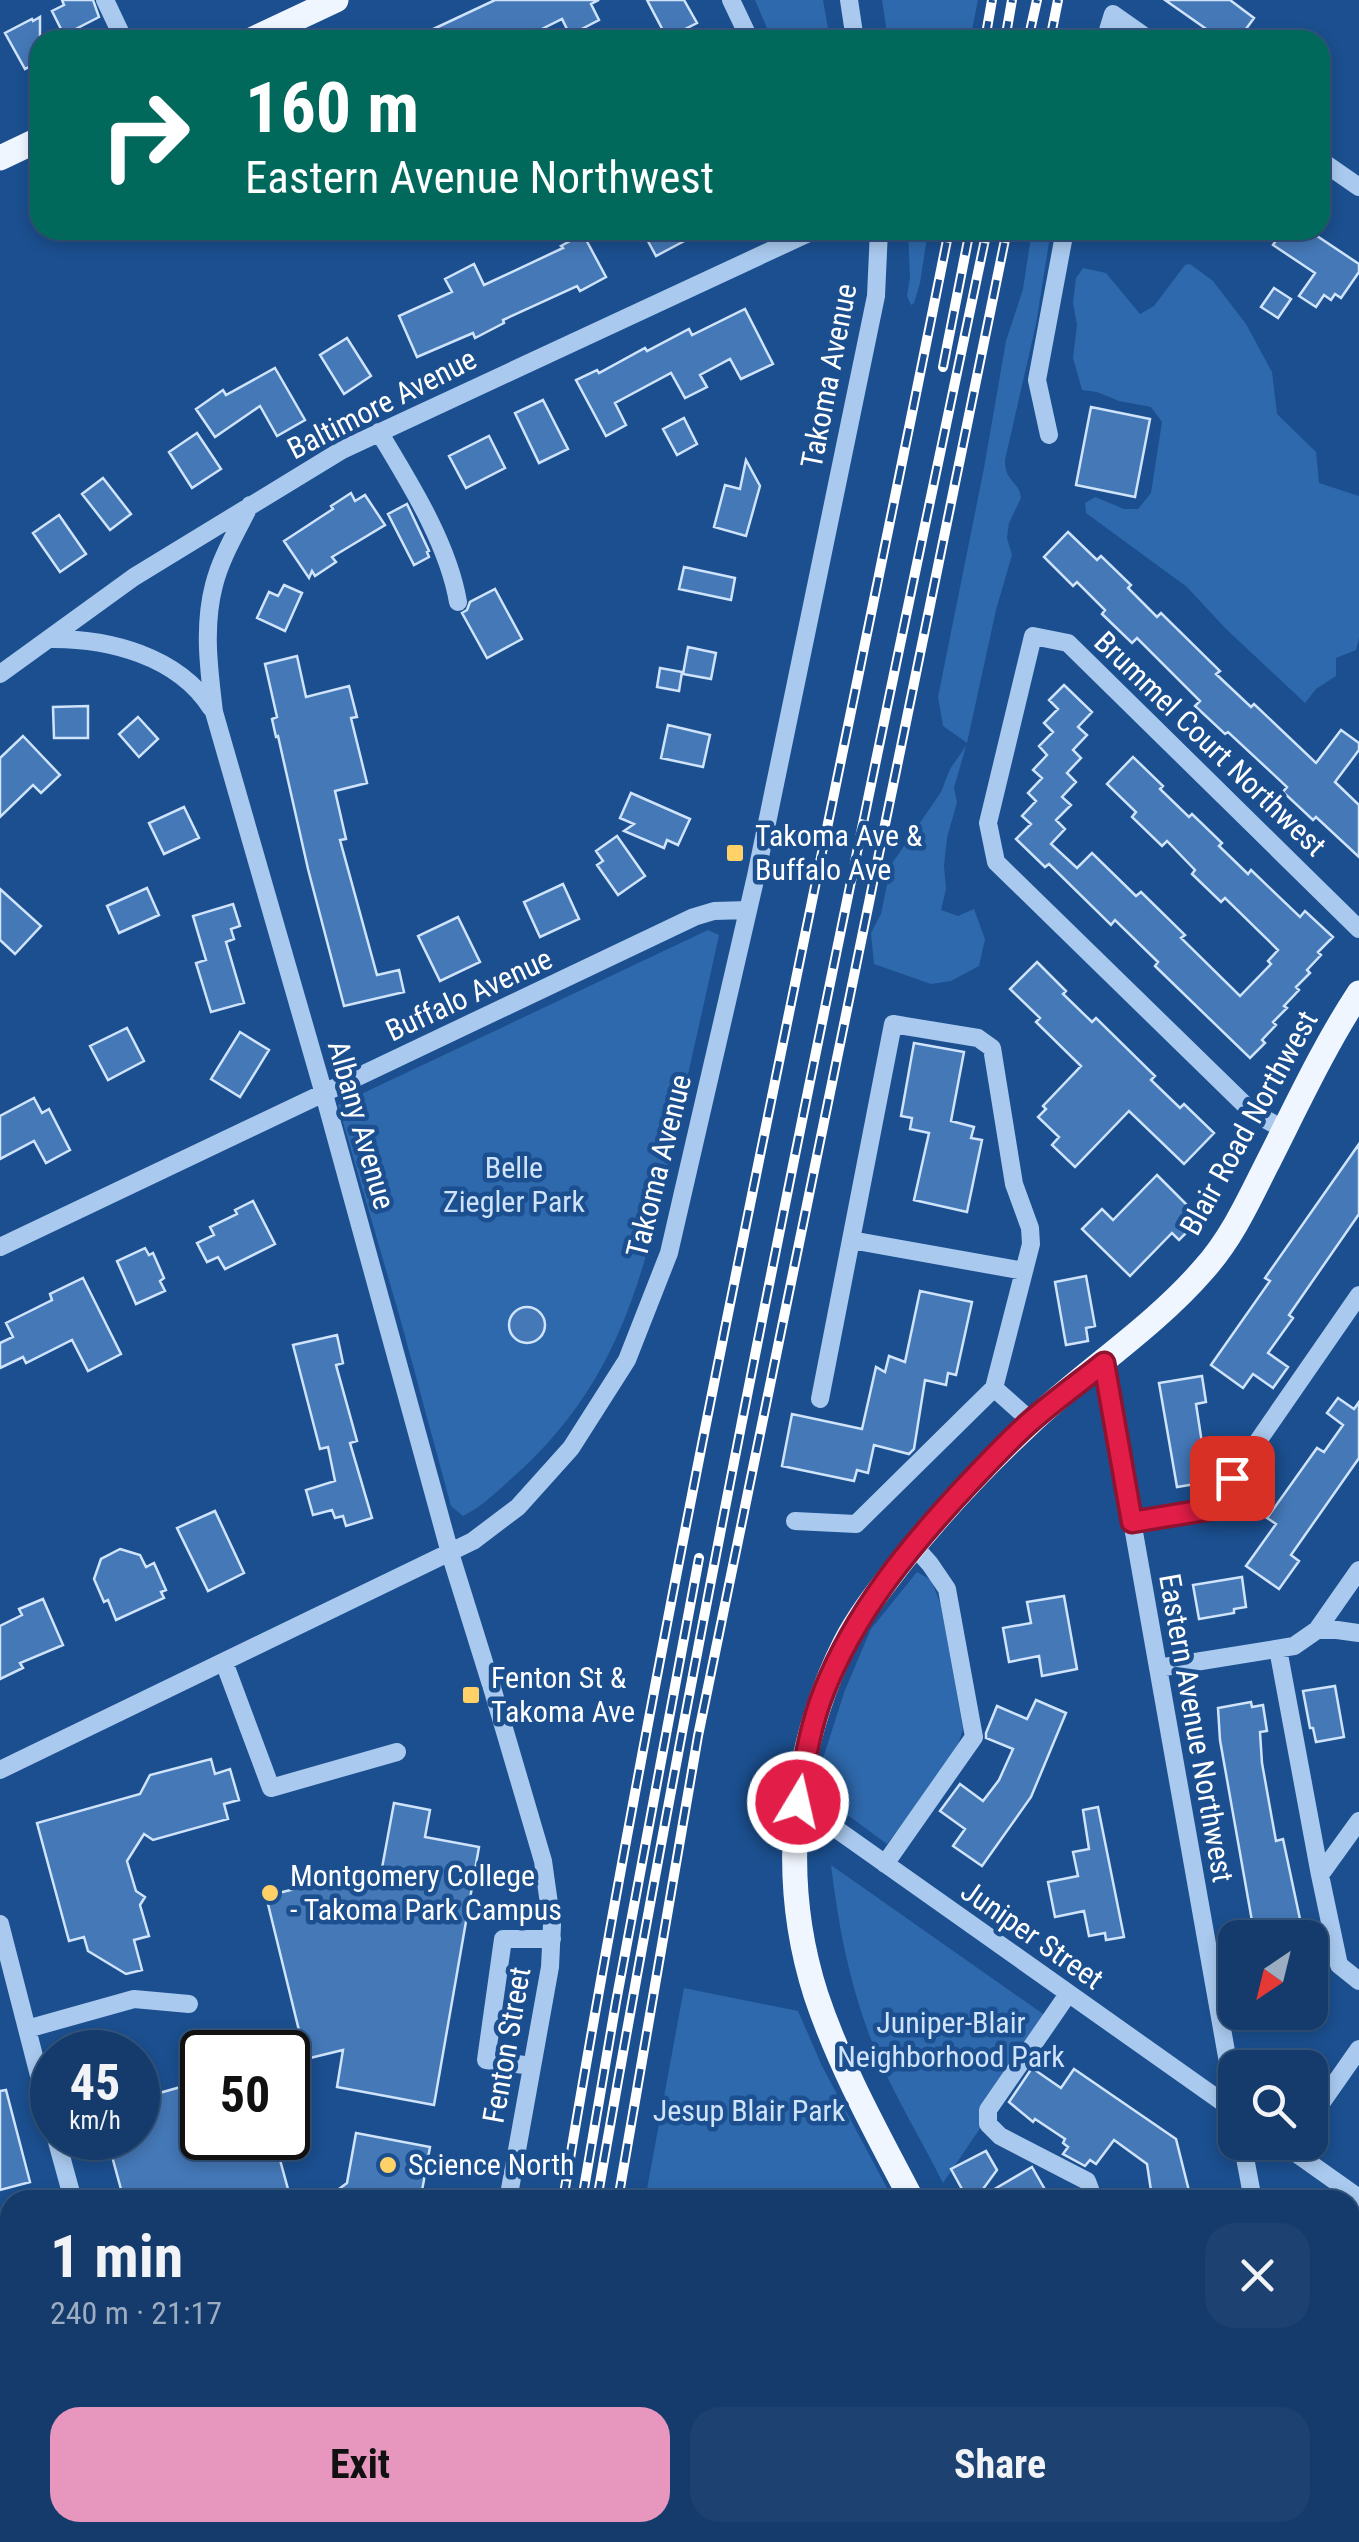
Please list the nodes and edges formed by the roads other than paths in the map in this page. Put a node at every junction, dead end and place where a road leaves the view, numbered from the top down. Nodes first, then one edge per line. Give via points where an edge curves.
1 (105, 0) edge
2 (336, 0) edge
3 (731, 0) edge
4 (848, 0) edge
5 (119, 30) edge
6 (272, 30) edge
7 (745, 30) edge
8 (854, 30) edge
9 (1108, 30) edge
10 (1136, 30) edge
11 (30, 144) edge
12 (0, 158) edge
13 (1330, 167) edge
14 (1359, 188) edge
15 (793, 240) edge
16 (878, 240) edge
17 (1063, 240) edge
18 (379, 432) junction
19 (1049, 435) dead end
20 (250, 505) junction
21 (458, 602) dead end
22 (49, 638) junction
23 (0, 674) edge
24 (214, 712) junction
25 (748, 910) junction
26 (1359, 928) edge
27 (1359, 993) edge
28 (324, 1094) junction
29 (1285, 1130) junction
30 (851, 1240) junction
31 (0, 1248) edge
32 (1024, 1271) junction
33 (1359, 1295) edge
34 (1104, 1363) junction
35 (994, 1388) junction
36 (820, 1399) dead end
37 (1031, 1421) junction
38 (795, 1521) dead end
39 (1132, 1522) junction
40 (914, 1546) junction
41 (450, 1554) junction
42 (1359, 1570) edge
43 (1317, 1630) junction
44 (1359, 1633) edge
45 (1278, 1649) junction
46 (224, 1662) junction
47 (1158, 1668) junction
48 (397, 1752) dead end
49 (0, 1770) edge
50 (798, 1802) junction
51 (1359, 1821) edge
52 (886, 1864) junction
53 (1320, 1875) junction
54 (0, 1924) edge
55 (552, 1939) junction
56 (1359, 1981) edge
57 (1068, 1994) junction
58 (188, 2004) dead end
59 (27, 2029) junction
60 (30, 2041) edge
61 (1226, 2050) edge
62 (1359, 2050) edge
63 (532, 2066) junction
64 (1328, 2094) edge
65 (1218, 2099) edge
66 (62, 2160) edge
67 (1245, 2160) edge
68 (1308, 2160) edge
69 (70, 2190) edge
70 (510, 2190) edge
71 (907, 2190) edge
72 (1090, 2190) edge
73 (1250, 2190) edge
74 (1348, 2190) edge

1 - 5 street
2 - 6 main road
3 - 7 street
4 - 8 street
9 - 10 street via 1113,14
11 - 12 main road
13 - 14 street
15 - 18 street, Baltimore Avenue
16 - 25 street, Takoma Avenue via 876,296
17 - 19 street via 1037,380
18 - 20 street, Baltimore Avenue
18 - 21 street via 424,508
20 - 22 street, Baltimore Avenue
20 - 24 street, Albany Avenue via 224,557 208,612
22 - 23 street, Baltimore Avenue
22 - 24 street, Albany Avenue via 88,640 153,659 180,673
24 - 28 street, Albany Avenue
25 - 28 street, Buffalo Avenue via 694,917
25 - 41 street, Takoma Avenue via 670,1254 628,1360 571,1448 518,1507
26 - 29 street, Brummel Court Northwest via 1068,643 1033,636 988,822 996,862 1244,1104
27 - 29 main road, Blair Road Northwest
28 - 31 street, Buffalo Avenue
28 - 41 street, Albany Avenue
29 - 34 main road, Blair Road Northwest via 1220,1250
30 - 32 street
30 - 32 street via 893,1024 978,1038 992,1048 1014,1184 1030,1228
30 - 36 street
32 - 35 street
33 - 39 street via 1211,1509
34 - 37 main road, Blair Road Northwest
34 - 39 street, Eastern Avenue Northwest
35 - 37 street
35 - 38 street via 856,1524
37 - 40 main road, Blair Road Northwest
39 - 47 street, Eastern Avenue Northwest
40 - 50 main road, Blair Road Northwest via 846,1640 822,1694
40 - 52 street via 946,1590 974,1738
41 - 46 street, Takoma Avenue
41 - 55 street, Fenton Street via 543,1861
42 - 43 street
43 - 44 street
43 - 45 street
45 - 47 street
45 - 53 street
46 - 48 street via 271,1788
46 - 49 street, Takoma Avenue
47 - 61 street, Eastern Avenue Northwest
50 - 52 street, Juniper Street
50 - 71 main road, Blair Road Northwest via 794,1878 816,1993 844,2069
51 - 53 street
52 - 57 street, Juniper Street
53 - 56 street via 1339,1965
54 - 59 street
55 - 63 street, Fenton Street
55 - 63 street via 503,1939 486,2060
57 - 65 street, Juniper Street
57 - 72 street via 988,2110 988,2124 1087,2181
58 - 59 street via 134,1999
59 - 60 street
62 - 64 street
63 - 70 street, Fenton Street
66 - 69 street
67 - 73 street
68 - 74 street

